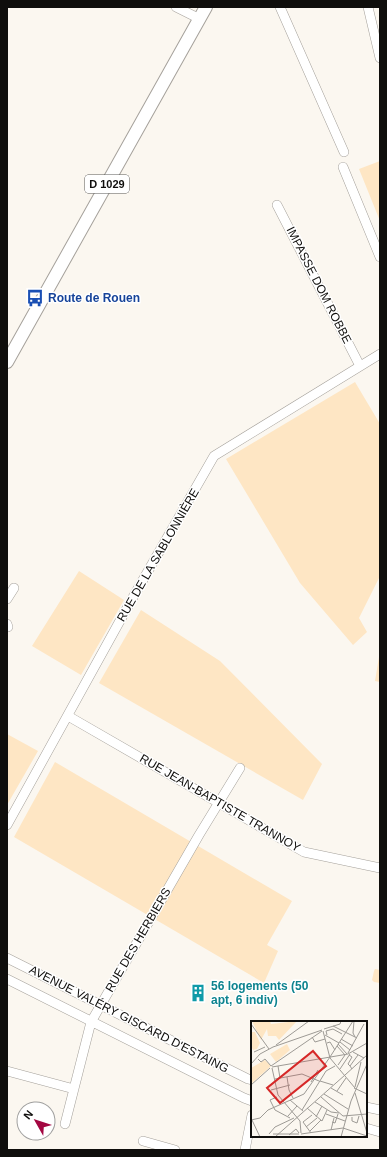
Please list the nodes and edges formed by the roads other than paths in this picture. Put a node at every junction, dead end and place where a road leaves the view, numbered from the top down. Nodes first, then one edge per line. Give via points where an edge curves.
1 (176, 7) edge
2 (206, 7) edge
3 (280, 7) edge
4 (368, 7) edge
5 (200, 18) junction
6 (380, 58) edge
7 (344, 152) dead end
8 (344, 167) dead end
9 (278, 205) dead end
10 (380, 257) edge
11 (380, 354) edge
12 (7, 362) edge
13 (360, 366) junction
14 (14, 588) dead end
15 (7, 599) edge
16 (68, 716) junction
17 (240, 768) dead end
18 (219, 803) junction
19 (7, 825) edge
20 (380, 868) edge
21 (7, 958) edge
22 (7, 979) edge
23 (100, 1005) junction
24 (91, 1022) junction
25 (7, 1071) edge
26 (251, 1080) edge
27 (74, 1089) junction
28 (251, 1101) edge
29 (367, 1107) edge
30 (380, 1110) edge
31 (251, 1118) edge
32 (65, 1124) dead end
33 (367, 1128) edge
34 (380, 1132) edge
35 (143, 1141) dead end
36 (175, 1150) edge
37 (244, 1150) edge

1 - 5 street
2 - 5 main road, D 1029
3 - 7 street
4 - 6 street
5 - 12 main road, D 1029
8 - 10 street
9 - 13 street, IMPASSE DOM ROBBE
11 - 13 street, RUE DE LA SABLONNIÈRE
13 - 16 street, RUE DE LA SABLONNIÈRE via 214,456
14 - 15 street
16 - 18 street, RUE JEAN-BAPTISTE TRANNOY
16 - 19 street, RUE DE LA SABLONNIÈRE
17 - 18 street, RUE DES HERBIERS
18 - 20 street, RUE JEAN-BAPTISTE TRANNOY via 304,852
18 - 23 street, RUE DES HERBIERS
21 - 23 street, AVENUE VALÉRY GISCARD D'ESTAING
22 - 24 street, AVENUE VALÉRY GISCARD D'ESTAING
23 - 24 street, RUE DES HERBIERS
23 - 26 street, AVENUE VALÉRY GISCARD D'ESTAING
24 - 27 street, RUE DES HERBIERS
24 - 28 street, AVENUE VALÉRY GISCARD D'ESTAING
25 - 27 street
27 - 32 street, RUE DES HERBIERS
29 - 30 street
31 - 37 street
33 - 34 street
35 - 36 street

